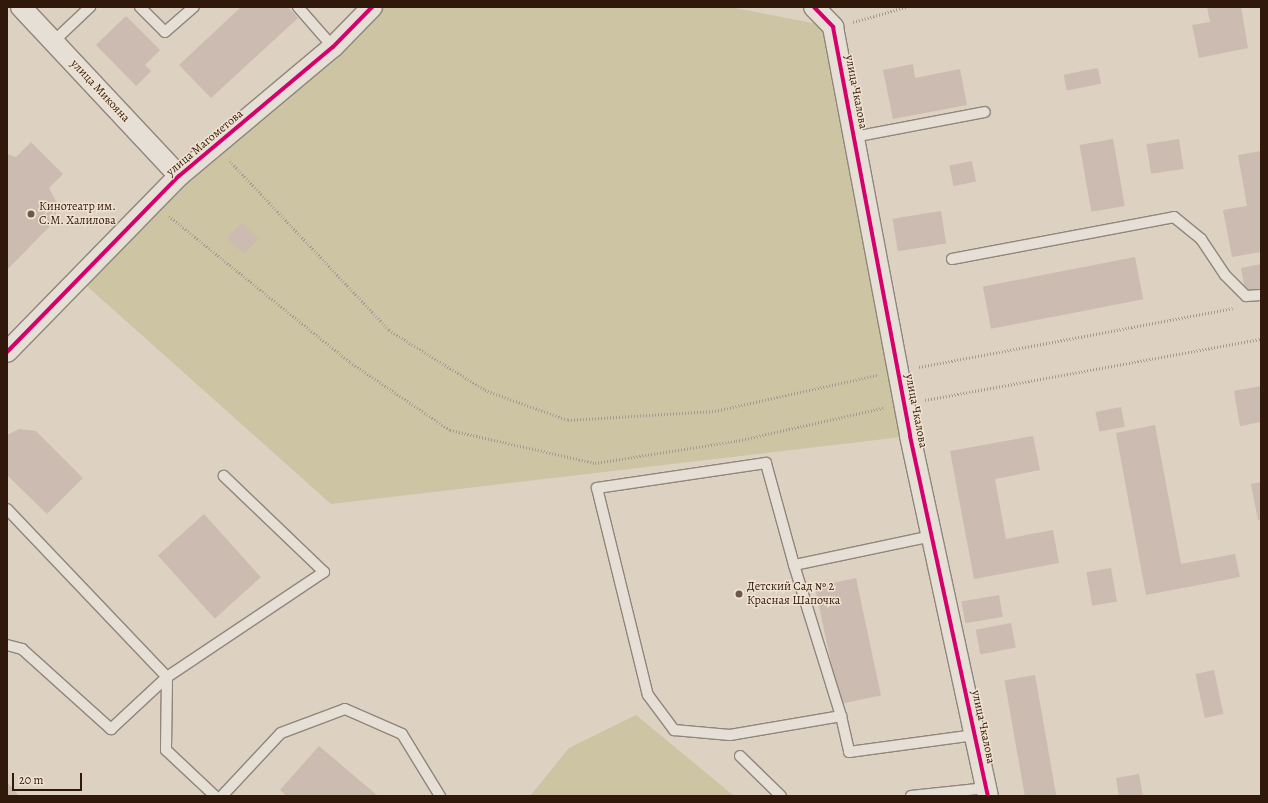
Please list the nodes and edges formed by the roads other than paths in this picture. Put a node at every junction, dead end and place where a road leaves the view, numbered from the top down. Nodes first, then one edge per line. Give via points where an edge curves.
1 (21, 7) edge
2 (90, 7) edge
3 (140, 7) edge
4 (194, 7) edge
5 (298, 7) edge
6 (372, 7) edge
7 (814, 7) edge
8 (54, 41) junction
9 (333, 47) junction
10 (985, 112) dead end
11 (854, 137) junction
12 (179, 176) junction
13 (952, 259) dead end
14 (1261, 295) edge
15 (10, 343) edge
16 (224, 476) dead end
17 (7, 509) edge
18 (932, 536) junction
19 (794, 565) junction
20 (7, 645) edge
21 (167, 677) junction
22 (841, 716) junction
23 (975, 735) junction
24 (740, 756) dead end
25 (987, 792) edge
26 (215, 796) edge
27 (222, 796) edge
28 (440, 796) edge
29 (781, 796) edge
30 (911, 796) edge

1 - 8 street, улица Микояна
2 - 8 lane
3 - 4 lane via 165,32
5 - 9 lane
6 - 9 street, улица Магометова
7 - 11 street, улица Чкалова via 833,27
8 - 12 street, улица Микояна
9 - 12 street, улица Магометова via 217,147
10 - 11 lane
11 - 18 street, улица Чкалова
12 - 15 street, улица Магометова
13 - 14 lane via 1174,217 1201,239 1225,276 1246,296
16 - 21 lane via 324,572
17 - 21 lane
18 - 19 lane
18 - 23 street, улица Чкалова
19 - 22 lane
19 - 22 lane via 766,463 597,488 648,695 674,730 730,735
20 - 21 lane via 22,649 111,729
21 - 26 lane via 166,750
22 - 23 lane via 849,752
23 - 25 street, улица Чкалова
24 - 29 lane
25 - 30 lane
27 - 28 lane via 281,733 345,709 402,734

